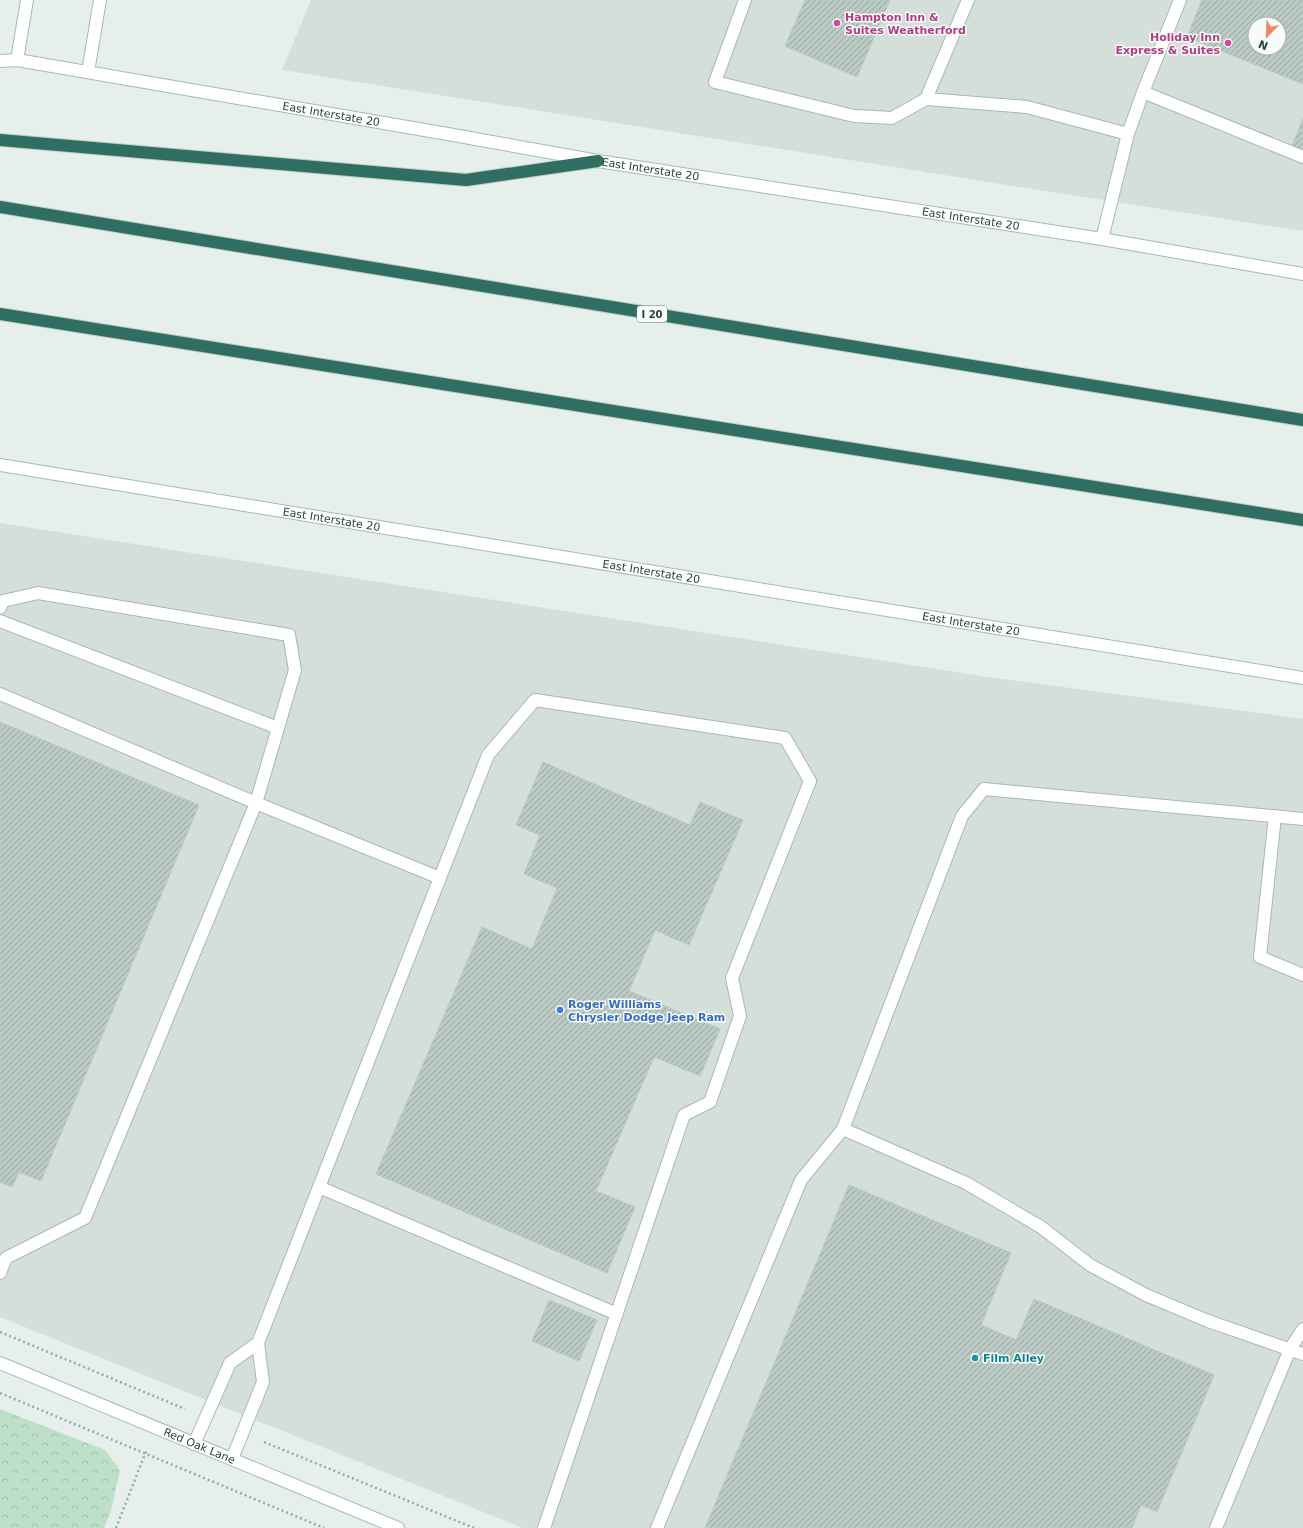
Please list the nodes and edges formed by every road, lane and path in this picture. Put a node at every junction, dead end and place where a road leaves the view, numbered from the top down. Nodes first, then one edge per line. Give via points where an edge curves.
1 (27, 0) edge
2 (100, 0) edge
3 (745, 0) edge
4 (968, 0) edge
5 (1180, 0) edge
6 (17, 60) junction
7 (0, 61) edge
8 (88, 72) junction
9 (1143, 92) junction
10 (926, 99) junction
11 (1128, 134) junction
12 (0, 140) edge
13 (1303, 156) edge
14 (598, 161) junction
15 (0, 207) edge
16 (1102, 239) junction
17 (1303, 274) edge
18 (0, 314) edge
19 (1303, 420) edge
20 (0, 465) edge
21 (1303, 520) edge
22 (0, 608) edge
23 (0, 621) edge
24 (1303, 678) edge
25 (0, 694) edge
26 (278, 728) junction
27 (256, 803) junction
28 (1275, 816) junction
29 (1303, 819) edge
30 (440, 878) junction
31 (1303, 975) edge
32 (843, 1129) junction
33 (319, 1187) junction
34 (3, 1256) edge
35 (0, 1273) edge
36 (616, 1314) junction
37 (1303, 1329) edge
38 (258, 1343) junction
39 (1290, 1349) junction
40 (1303, 1354) edge
41 (0, 1363) edge
42 (0, 1394) edge
43 (194, 1444) junction
44 (147, 1449) dead end
45 (145, 1454) junction
46 (232, 1460) junction
47 (116, 1528) edge
48 (324, 1528) edge
49 (398, 1528) edge
50 (544, 1528) edge
51 (657, 1528) edge
52 (1216, 1528) edge

1 - 6 main road
2 - 8 main road
3 - 10 main road via 715,82 854,116 892,118
4 - 10 main road
5 - 9 main road
6 - 7 main road, East Interstate 20
6 - 8 main road, East Interstate 20
8 - 14 main road, East Interstate 20
9 - 11 main road
9 - 13 main road
10 - 11 main road via 1026,107
11 - 16 main road
12 - 14 highway via 466,180
14 - 16 main road, East Interstate 20
15 - 19 highway, I 20
16 - 17 main road, East Interstate 20
18 - 21 highway
20 - 24 main road, East Interstate 20
22 - 26 main road via 3,601 38,593 289,635 295,670
23 - 26 main road
25 - 27 main road
26 - 27 main road
27 - 30 main road
27 - 34 main road via 85,1218
28 - 29 main road
28 - 31 main road via 1260,957
28 - 32 main road via 984,789 962,816
30 - 33 main road
30 - 36 main road via 488,755 535,700 785,738 810,781 732,978 740,1016 710,1102 684,1115
32 - 39 main road via 966,1183 1041,1227 1090,1265 1146,1296 1208,1321
32 - 51 main road via 800,1180
33 - 36 main road
33 - 38 main road
34 - 35 main road
36 - 50 main road
37 - 39 main road
38 - 43 main road via 230,1363
38 - 46 main road via 263,1382
39 - 40 main road
39 - 52 main road
41 - 43 main road, Red Oak Lane
42 - 45 path
43 - 46 main road, Red Oak Lane
44 - 45 path
45 - 47 path
45 - 48 path
46 - 49 main road, Red Oak Lane

